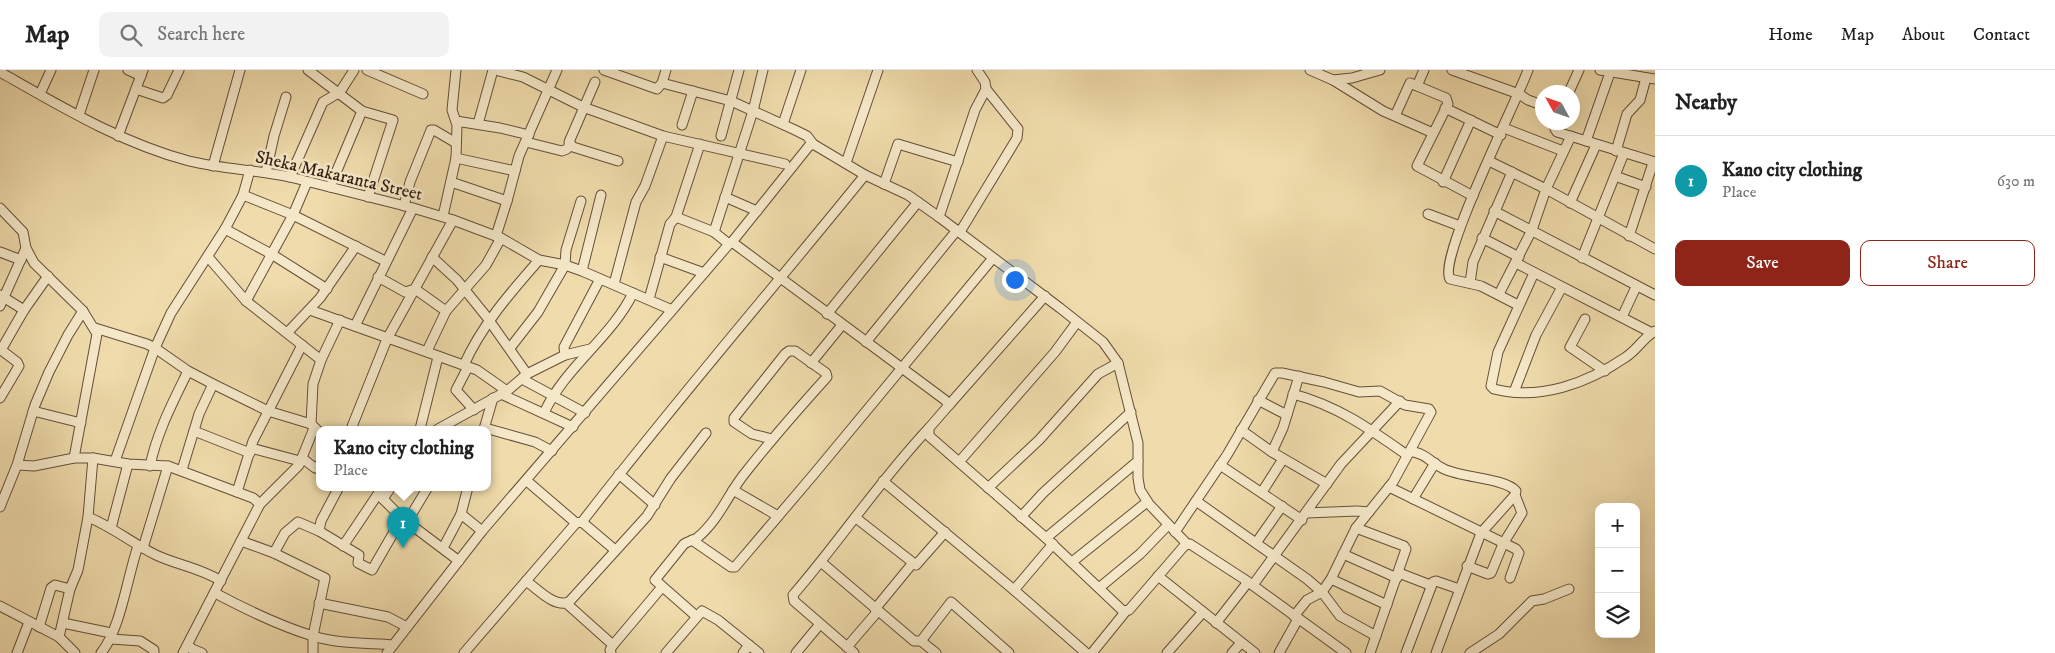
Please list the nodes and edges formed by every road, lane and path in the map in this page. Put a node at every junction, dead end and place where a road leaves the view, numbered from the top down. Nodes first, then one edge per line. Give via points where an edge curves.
1 (51, 70) edge
2 (94, 70) edge
3 (128, 70) edge
4 (180, 70) edge
5 (240, 70) edge
6 (308, 70) edge
7 (354, 70) edge
8 (366, 70) edge
9 (456, 70) edge
10 (494, 70) edge
11 (557, 70) edge
12 (604, 70) edge
13 (666, 70) edge
14 (739, 70) edge
15 (763, 70) edge
16 (801, 70) edge
17 (878, 70) edge
18 (977, 70) edge
19 (1310, 70) edge
20 (1380, 70) edge
21 (1424, 70) edge
22 (1452, 70) edge
23 (1528, 70) edge
24 (1579, 70) edge
25 (1600, 70) edge
26 (1611, 71) edge
27 (0, 72) edge
28 (142, 73) edge
29 (628, 74) edge
30 (1647, 76) edge
31 (1333, 80) junction
32 (595, 82) dead end
33 (662, 83) junction
34 (1572, 85) edge
35 (1417, 86) junction
36 (136, 89) junction
37 (986, 89) junction
38 (549, 91) junction
39 (692, 91) junction
40 (340, 92) junction
41 (40, 94) junction
42 (423, 94) dead end
43 (1519, 94) junction
44 (286, 97) dead end
45 (731, 101) junction
46 (1535, 102) edge
47 (583, 107) junction
48 (1445, 108) junction
49 (362, 111) junction
50 (753, 111) junction
51 (79, 115) junction
52 (1395, 116) junction
53 (1471, 120) junction
54 (456, 121) junction
55 (478, 124) junction
56 (783, 124) junction
57 (682, 125) dead end
58 (1556, 130) edge
59 (1502, 131) junction
60 (1433, 133) junction
61 (118, 136) junction
62 (663, 136) junction
63 (721, 136) dead end
64 (1571, 136) junction
65 (527, 139) junction
66 (1586, 141) junction
67 (456, 143) junction
68 (570, 144) junction
69 (700, 144) junction
70 (813, 144) junction
71 (1596, 145) junction
72 (1563, 151) junction
73 (740, 152) junction
74 (1620, 152) junction
75 (456, 158) junction
76 (618, 161) dead end
77 (1489, 161) junction
78 (958, 162) junction
79 (1654, 162) edge
80 (846, 163) junction
81 (785, 164) dead end
82 (213, 166) junction
83 (250, 170) junction
84 (515, 171) junction
85 (266, 172) junction
86 (1512, 172) junction
87 (865, 175) junction
88 (1616, 176) junction
89 (290, 177) junction
90 (306, 182) junction
91 (450, 182) junction
92 (1444, 182) junction
93 (884, 184) junction
94 (330, 187) junction
95 (1646, 187) junction
96 (1546, 189) junction
97 (243, 195) junction
98 (600, 195) dead end
99 (1473, 196) junction
100 (368, 197) junction
101 (725, 197) junction
102 (507, 201) junction
103 (582, 201) dead end
104 (918, 202) junction
105 (1570, 203) junction
106 (409, 207) junction
107 (0, 208) edge
108 (757, 211) junction
109 (1494, 212) junction
110 (1428, 214) dead end
111 (293, 215) junction
112 (443, 216) junction
113 (676, 217) junction
114 (939, 217) junction
115 (1598, 219) junction
116 (453, 220) junction
117 (1460, 226) junction
118 (225, 229) junction
119 (1532, 230) junction
120 (959, 231) junction
121 (714, 232) junction
122 (1629, 236) junction
123 (498, 237) junction
124 (1482, 238) junction
125 (730, 243) junction
126 (356, 246) junction
127 (26, 248) junction
128 (1655, 249) edge
129 (0, 252) edge
130 (273, 255) junction
131 (208, 257) junction
132 (432, 257) junction
133 (660, 257) junction
134 (993, 258) junction
135 (1582, 258) junction
136 (20, 260) junction
137 (539, 260) junction
138 (1517, 260) junction
139 (385, 261) junction
140 (565, 265) junction
141 (582, 271) junction
142 (704, 272) junction
143 (1534, 273) junction
144 (48, 276) junction
145 (378, 277) junction
146 (600, 279) junction
147 (781, 280) junction
148 (1470, 283) junction
149 (614, 284) junction
150 (1636, 286) junction
151 (1562, 287) junction
152 (327, 289) junction
153 (415, 289) junction
154 (463, 290) junction
155 (633, 293) junction
156 (1499, 294) junction
157 (1655, 295) edge
158 (2, 296) edge
159 (1045, 296) junction
160 (649, 299) junction
161 (246, 301) junction
162 (1518, 305) junction
163 (0, 306) edge
164 (24, 310) junction
165 (310, 310) junction
166 (672, 310) junction
167 (446, 311) junction
168 (83, 312) junction
169 (827, 314) junction
170 (1622, 317) junction
171 (1585, 319) dead end
172 (340, 320) junction
173 (489, 322) junction
174 (1077, 322) junction
175 (842, 325) junction
176 (355, 326) junction
177 (96, 328) junction
178 (288, 332) junction
179 (1653, 332) edge
180 (387, 339) junction
181 (866, 342) junction
182 (302, 345) junction
183 (155, 348) junction
184 (510, 348) junction
185 (590, 349) junction
186 (1, 350) edge
187 (427, 351) junction
188 (565, 355) junction
189 (438, 357) junction
190 (321, 360) junction
191 (812, 363) junction
192 (1118, 363) junction
193 (466, 366) junction
194 (902, 369) junction
195 (188, 371) junction
196 (1605, 371) junction
197 (525, 376) junction
198 (1298, 376) junction
199 (213, 384) junction
200 (1514, 392) junction
201 (1293, 394) junction
202 (500, 395) junction
203 (552, 396) junction
204 (0, 398) edge
205 (1258, 400) junction
206 (1400, 401) junction
207 (949, 405) junction
208 (474, 410) junction
209 (34, 411) junction
210 (268, 411) junction
211 (1131, 412) junction
212 (544, 413) junction
213 (585, 413) junction
214 (1287, 415) junction
215 (81, 423) junction
216 (352, 426) edge
217 (421, 426) edge
218 (449, 426) edge
219 (486, 426) edge
220 (573, 427) junction
221 (315, 428) edge
222 (928, 428) junction
223 (491, 430) edge
224 (1241, 430) junction
225 (194, 431) junction
226 (1372, 431) junction
227 (706, 433) dead end
228 (772, 439) junction
229 (250, 450) junction
230 (552, 451) junction
231 (1272, 452) junction
232 (1408, 453) junction
233 (74, 458) junction
234 (93, 458) junction
235 (301, 459) junction
236 (1283, 459) junction
237 (1138, 461) junction
238 (114, 462) junction
239 (959, 462) junction
240 (1435, 463) junction
241 (128, 464) junction
242 (1220, 465) junction
243 (18, 466) junction
244 (150, 466) junction
245 (168, 466) junction
246 (316, 467) edge
247 (182, 470) junction
248 (619, 474) junction
249 (526, 481) junction
250 (883, 481) junction
251 (1327, 484) junction
252 (1389, 487) junction
253 (988, 488) junction
254 (733, 490) junction
255 (337, 491) edge
256 (425, 491) edge
257 (467, 491) edge
258 (237, 492) junction
259 (380, 492) edge
260 (1262, 492) junction
261 (3, 494) edge
262 (1515, 495) junction
263 (1414, 499) junction
264 (1196, 501) junction
265 (1148, 502) junction
266 (260, 504) junction
267 (655, 505) junction
268 (1282, 506) junction
269 (0, 507) edge
270 (1369, 512) junction
271 (461, 514) junction
272 (778, 516) junction
273 (1021, 516) junction
274 (1304, 516) junction
275 (88, 517) junction
276 (856, 518) junction
277 (405, 520) junction
278 (579, 522) junction
279 (1168, 525) junction
280 (111, 528) junction
281 (1356, 528) junction
282 (319, 531) junction
283 (482, 531) junction
284 (945, 532) junction
285 (1175, 532) junction
286 (1481, 533) junction
287 (692, 540) junction
288 (241, 541) junction
289 (1049, 541) junction
290 (1256, 543) junction
291 (1187, 544) junction
292 (1503, 544) junction
293 (343, 546) junction
294 (141, 547) junction
295 (443, 548) junction
296 (615, 550) junction
297 (274, 553) junction
298 (1343, 554) junction
299 (1273, 555) junction
300 (459, 561) junction
301 (821, 562) junction
302 (1072, 562) junction
303 (912, 564) junction
304 (1467, 566) junction
305 (1158, 576) junction
306 (1398, 576) junction
307 (1510, 578) dead end
308 (1330, 579) junction
309 (221, 580) junction
310 (526, 581) junction
311 (1250, 584) junction
312 (1430, 585) junction
313 (662, 587) junction
314 (1099, 588) junction
315 (70, 589) junction
316 (1459, 589) junction
317 (1569, 589) dead end
318 (1014, 590) junction
319 (1322, 592) junction
320 (214, 593) junction
321 (319, 603) junction
322 (566, 604) junction
323 (1387, 605) junction
324 (0, 606) edge
325 (877, 610) junction
326 (1126, 611) junction
327 (1203, 612) junction
328 (696, 616) junction
329 (1296, 618) junction
330 (29, 622) junction
331 (63, 623) junction
332 (1216, 623) junction
333 (820, 624) junction
334 (39, 627) junction
335 (407, 627) junction
336 (111, 636) junction
337 (313, 636) junction
338 (1376, 636) junction
339 (59, 637) junction
340 (921, 641) junction
341 (1241, 643) junction
342 (749, 645) junction
343 (186, 649) edge
344 (390, 649) edge
345 (612, 649) edge
346 (850, 650) edge
347 (17, 653) edge
348 (75, 653) edge
349 (100, 653) edge
350 (154, 653) edge
351 (202, 653) edge
352 (313, 653) edge
353 (464, 653) edge
354 (666, 653) edge
355 (743, 653) edge
356 (759, 653) edge
357 (796, 653) edge
358 (936, 653) edge
359 (1009, 653) edge
360 (1086, 653) edge
361 (1092, 653) edge
362 (1167, 653) edge
363 (1232, 653) edge
364 (1255, 653) edge
365 (1279, 653) edge
366 (1346, 653) edge
367 (1370, 653) edge
368 (1406, 653) edge
369 (1436, 653) edge
370 (1470, 653) edge

1 - 41 street
2 - 51 street
3 - 28 street
4 - 36 street via 163,98
5 - 82 street
6 - 40 street
7 - 40 street
8 - 42 street
9 - 54 street via 452,110
10 - 38 street via 523,77
10 - 55 street
11 - 38 street
12 - 29 street
13 - 33 street
14 - 45 street
15 - 50 street
16 - 56 street
17 - 80 street
18 - 37 street
19 - 31 street
20 - 31 street
21 - 35 street
22 - 43 street
23 - 43 street
24 - 34 street
25 - 26 street
26 - 30 street
26 - 66 street
27 - 41 street, Sheka Makaranta Street
28 - 36 street
29 - 33 street via 657,89
30 - 74 street via 1640,100 1627,114
31 - 52 street
32 - 47 street
33 - 39 street
35 - 48 street via 1446,98
35 - 52 street via 1408,84
36 - 61 street
37 - 78 street via 975,110
37 - 120 street via 1018,133
38 - 47 street
38 - 65 street
39 - 45 street
39 - 57 street
40 - 49 street
40 - 89 street via 323,102
41 - 51 street, Sheka Makaranta Street
43 - 46 street
43 - 59 street
44 - 85 street
45 - 50 street
45 - 63 street
47 - 62 street
47 - 68 street
48 - 53 street
48 - 60 street
49 - 94 street
49 - 100 street via 393,120
50 - 56 street
50 - 73 street
51 - 61 street, Sheka Makaranta Street
52 - 60 street
53 - 59 street
53 - 92 street
54 - 55 street
54 - 67 street
55 - 65 street
56 - 70 street via 807,136
58 - 64 street
59 - 72 street
59 - 77 street
60 - 92 street via 1416,166
61 - 82 street, Sheka Makaranta Street
62 - 69 street
62 - 149 street via 636,202
64 - 66 street
64 - 72 street
65 - 68 street via 562,151
65 - 84 street
66 - 71 street
67 - 75 street
67 - 106 street via 431,130 410,182
68 - 76 street
69 - 73 street
69 - 113 street
70 - 80 street
70 - 108 street
71 - 74 street
71 - 105 street
72 - 96 street
73 - 81 street
73 - 101 street
74 - 79 street
74 - 88 street
75 - 84 street
75 - 91 street
77 - 86 street
77 - 99 street
78 - 93 street via 898,144
78 - 114 street
79 - 95 street
80 - 87 street
82 - 83 street, Sheka Makaranta Street
83 - 85 street, Sheka Makaranta Street
83 - 97 street
84 - 102 street
85 - 89 street, Sheka Makaranta Street
86 - 96 street
86 - 109 street
87 - 93 street
87 - 147 street
88 - 95 street
88 - 115 street
89 - 90 street, Sheka Makaranta Street
90 - 94 street, Sheka Makaranta Street
90 - 111 street
91 - 102 street
91 - 112 street
92 - 99 street
93 - 104 street
94 - 100 street, Sheka Makaranta Street
95 - 122 street
96 - 105 street
96 - 119 street
97 - 111 street
97 - 118 street
98 - 141 street
99 - 117 street
100 - 106 street, Sheka Makaranta Street
101 - 108 street
101 - 121 street
102 - 123 street
103 - 140 street via 566,250
104 - 114 street
104 - 169 street
105 - 115 street
106 - 112 street, Sheka Makaranta Street
106 - 139 street
107 - 127 street via 20,228
108 - 125 street
109 - 119 street
109 - 124 street
110 - 117 street
111 - 126 street
111 - 130 street
112 - 116 street, Sheka Makaranta Street
113 - 121 street
113 - 133 street via 670,224
114 - 120 street
115 - 122 street
115 - 135 street
116 - 123 street, Sheka Makaranta Street
116 - 132 street
117 - 148 street via 1448,276 1455,281
118 - 130 street
118 - 131 street
119 - 135 street
119 - 138 street
120 - 134 street
120 - 181 street
121 - 125 street
122 - 128 street
123 - 137 street, Sheka Makaranta Street
123 - 154 street via 486,265
124 - 138 street
124 - 148 street via 1473,262
125 - 142 street
125 - 147 street
126 - 139 street
126 - 152 street
127 - 136 street
127 - 144 street
129 - 136 street
130 - 152 street
130 - 161 street
131 - 161 street
131 - 183 street via 171,313
132 - 153 street
132 - 154 street
133 - 142 street
133 - 160 street
134 - 159 street
134 - 194 street
135 - 150 street
136 - 158 street
137 - 140 street, Sheka Makaranta Street
137 - 173 street
138 - 143 street
138 - 156 street
139 - 145 street
140 - 141 street, Sheka Makaranta Street
140 - 184 street via 538,312
141 - 146 street, Sheka Makaranta Street
142 - 166 street
143 - 151 street
143 - 162 street
144 - 164 street
144 - 168 street
145 - 153 street via 406,292
145 - 176 street
146 - 149 street, Sheka Makaranta Street
146 - 188 street via 564,347
147 - 169 street
147 - 248 street
148 - 156 street
149 - 155 street, Sheka Makaranta Street
150 - 157 street
150 - 170 street
151 - 170 street
151 - 200 street via 1536,335
152 - 165 street
153 - 167 street
153 - 180 street
154 - 167 street
154 - 173 street
155 - 160 street, Sheka Makaranta Street
155 - 185 street via 620,315
156 - 162 street
158 - 163 street
158 - 164 street
159 - 174 street
159 - 207 street
160 - 166 street, Sheka Makaranta Street
161 - 178 street
162 - 200 street via 1498,352 1491,386
164 - 186 street
165 - 172 street
165 - 178 street
166 - 213 street
167 - 187 street
168 - 177 street
168 - 209 street via 49,372
169 - 175 street
170 - 179 street
171 - 196 street via 1570,348
172 - 176 street
172 - 190 street
173 - 184 street
173 - 193 street via 472,348
174 - 192 street via 1103,342
174 - 239 street via 1055,352
175 - 181 street
175 - 191 street
176 - 180 street
177 - 183 street
177 - 215 street via 98,339
178 - 182 street
179 - 196 street via 1628,356
180 - 187 street
180 - 216 street
181 - 194 street
182 - 190 street
182 - 210 street
183 - 195 street
183 - 238 street
184 - 197 street
185 - 188 street
185 - 203 street
186 - 204 street via 19,366
187 - 189 street
188 - 197 street
189 - 193 street
189 - 217 street
190 - 221 street via 313,384
191 - 228 street via 828,376
191 - 228 street via 795,351 789,351 734,418 734,422 752,434
192 - 211 street
192 - 253 street via 1098,374 1039,440
193 - 202 street via 484,374
193 - 208 street via 456,390
194 - 207 street
194 - 272 street
195 - 199 street
195 - 244 street via 166,416
196 - 200 street via 1568,386 1542,392
197 - 202 street
197 - 203 street
198 - 201 street
198 - 205 street via 1275,373
198 - 206 street via 1354,391 1380,391
199 - 210 street
199 - 225 street
201 - 214 street
201 - 226 street via 1317,400
202 - 208 street
202 - 212 street
202 - 219 street
203 - 212 street
203 - 213 street
205 - 214 street
205 - 224 street
206 - 226 street
206 - 232 street via 1431,412
207 - 222 street
208 - 218 street
209 - 215 street
209 - 243 street
210 - 221 street
210 - 229 street
211 - 237 street via 1138,443
211 - 273 street
212 - 220 street
213 - 220 street
214 - 231 street
215 - 233 street
220 - 230 street
221 - 235 street
222 - 239 street via 929,436
222 - 250 street
223 - 230 street via 535,442
224 - 231 street
224 - 242 street
225 - 229 street
225 - 247 street
226 - 232 street
226 - 251 street via 1348,455
227 - 267 street via 671,478
228 - 254 street
229 - 235 street
229 - 258 street
230 - 249 street
231 - 236 street
232 - 240 street via 1423,454
232 - 252 street
233 - 234 street
233 - 243 street
234 - 238 street
234 - 275 street
235 - 246 street
235 - 266 street via 282,484
236 - 251 street
236 - 260 street
237 - 265 street via 1140,490
237 - 289 street
238 - 241 street
239 - 253 street
240 - 262 street via 1454,472 1511,486 1516,491
240 - 263 street
241 - 244 street
241 - 280 street
242 - 260 street
242 - 264 street
243 - 261 street
244 - 245 street
245 - 247 street
245 - 294 street
247 - 258 street
248 - 267 street
248 - 278 street
249 - 278 street
249 - 283 street
250 - 276 street
250 - 284 street
251 - 274 street
252 - 263 street
252 - 270 street
253 - 273 street
254 - 272 street
254 - 287 street via 718,515
255 - 282 street
256 - 277 street
257 - 271 street
258 - 266 street via 254,498
259 - 277 street
259 - 293 street
260 - 268 street
261 - 269 street
262 - 286 street
262 - 292 street via 1522,512
263 - 286 street
264 - 285 street
264 - 290 street
265 - 279 street
265 - 302 street
266 - 288 street
267 - 296 street
268 - 274 street
268 - 290 street
270 - 274 street
270 - 281 street
271 - 283 street
271 - 295 street
272 - 287 street via 733,568
273 - 289 street
274 - 299 street
275 - 280 street
275 - 315 street via 78,570
276 - 301 street
276 - 303 street
277 - 293 street via 372,570 358,563 359,555
277 - 295 street
278 - 296 street
278 - 310 street
279 - 285 street
279 - 314 street via 1140,554
280 - 294 street
281 - 298 street
281 - 306 street via 1404,546 1406,553
282 - 293 street
282 - 297 street via 302,523 295,524 285,533
283 - 300 street
284 - 303 street via 916,565
284 - 318 street
285 - 291 street
286 - 292 street
286 - 304 street
287 - 313 street via 684,544 656,578
288 - 297 street
288 - 309 street
289 - 302 street
289 - 318 street
290 - 299 street
291 - 305 street
291 - 311 street
292 - 304 street via 1489,574
292 - 307 street via 1519,553
294 - 309 street
294 - 336 street
295 - 300 street
296 - 322 street
297 - 321 street via 325,578
298 - 306 street
298 - 308 street
299 - 311 street
299 - 319 street
300 - 335 street
301 - 325 street
301 - 333 street via 792,598
302 - 314 street
303 - 325 street
304 - 316 street
305 - 326 street
305 - 327 street
306 - 312 street
306 - 323 street
308 - 319 street
308 - 323 street
309 - 320 street
310 - 322 street via 552,600
310 - 353 street
311 - 329 street
311 - 332 street
312 - 316 street via 1436,580
312 - 368 street
313 - 328 street
313 - 345 street
314 - 326 street
315 - 331 street
315 - 334 street via 53,586
316 - 369 street
317 - 370 street via 1532,601 1499,634
318 - 360 street
319 - 329 street via 1308,600
319 - 338 street via 1340,616
320 - 337 street
320 - 343 street
321 - 335 street via 388,617
321 - 337 street
322 - 345 street
323 - 338 street
324 - 330 street
325 - 340 street via 914,641
325 - 346 street
326 - 361 street
327 - 332 street
327 - 362 street
328 - 342 street via 706,612
328 - 354 street
329 - 365 street
329 - 366 street
330 - 334 street
330 - 347 street
331 - 336 street
331 - 339 street
332 - 341 street
333 - 346 street
333 - 357 street
334 - 339 street
335 - 344 street
336 - 349 street
336 - 350 street via 140,641
337 - 344 street
337 - 352 street
338 - 367 street
339 - 348 street
340 - 358 street
340 - 359 street via 951,602
341 - 363 street
341 - 364 street
342 - 355 street
342 - 356 street
343 - 351 street

